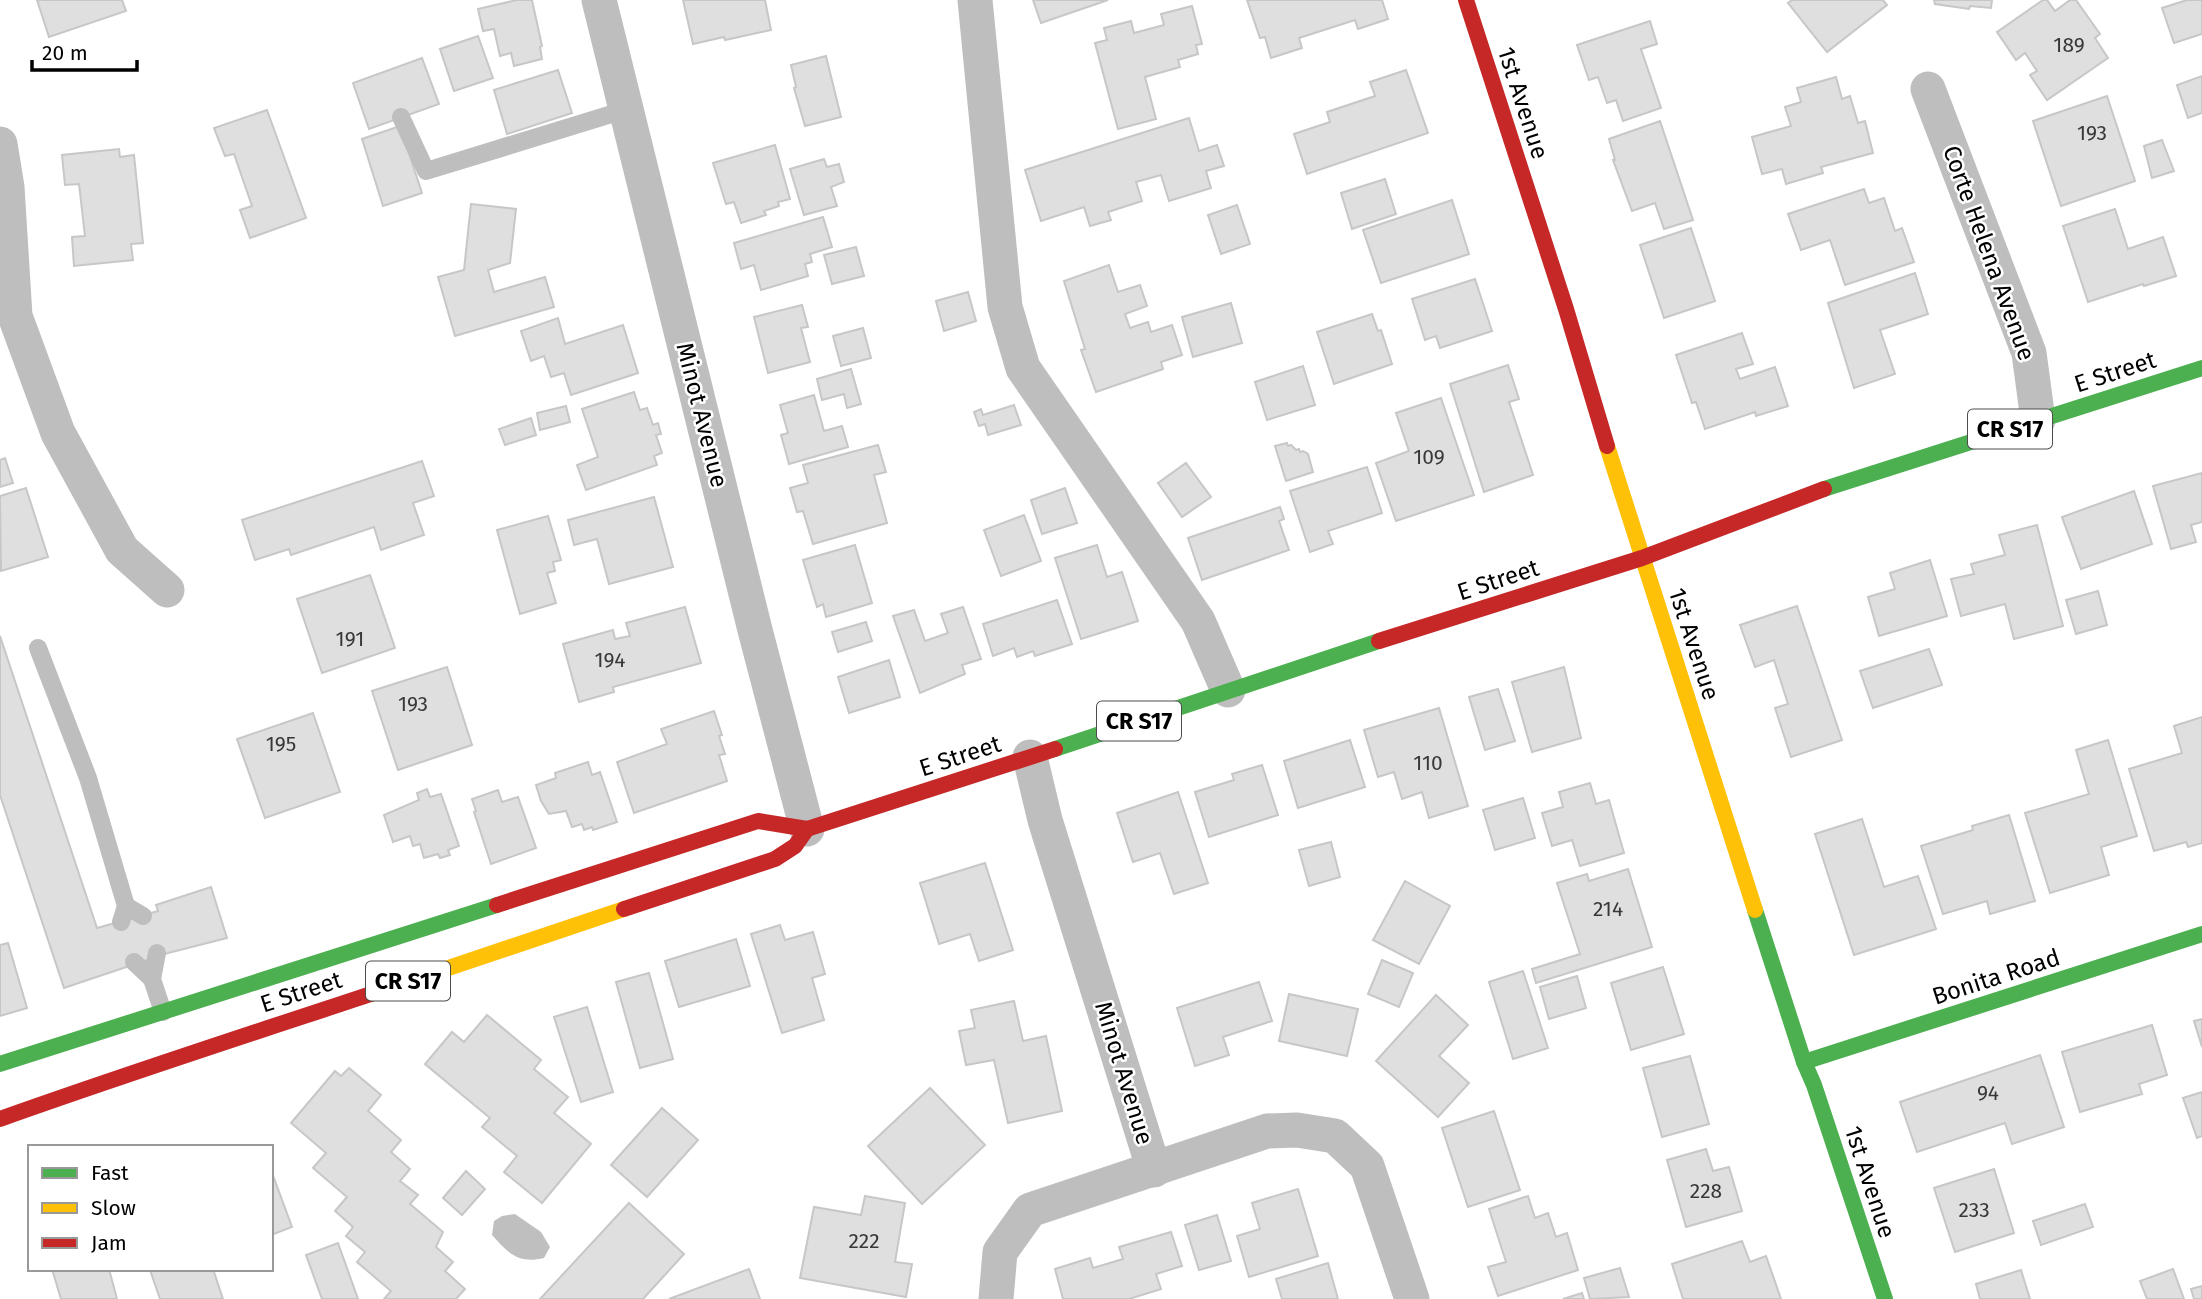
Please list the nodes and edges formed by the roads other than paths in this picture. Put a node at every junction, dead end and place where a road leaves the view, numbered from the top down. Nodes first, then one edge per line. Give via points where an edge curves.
1 (599, 0) edge
2 (975, 0) edge
3 (1466, 0) edge
4 (1928, 89) dead end
5 (628, 109) junction
6 (401, 117) dead end
7 (0, 144) edge
8 (2202, 368) edge
9 (2038, 420) junction
10 (1642, 558) junction
11 (167, 590) dead end
12 (38, 648) dead end
13 (1228, 690) junction
14 (1030, 757) junction
15 (807, 829) junction
16 (142, 916) dead end
17 (2202, 934) edge
18 (157, 953) dead end
19 (134, 962) dead end
20 (152, 979) junction
21 (163, 1012) junction
22 (1804, 1062) junction
23 (0, 1064) edge
24 (0, 1119) edge
25 (1154, 1170) junction
26 (996, 1299) edge
27 (1412, 1299) edge
28 (1885, 1299) edge

1 - 5 street, Minot Avenue
2 - 13 street via 1004,307 1023,368 1198,621
3 - 10 main road, 1st Avenue
4 - 9 street, Corte Helena Avenue via 2029,353
5 - 6 lane via 426,172
5 - 15 street, Minot Avenue
7 - 11 street via 15,316 58,433 122,551
8 - 9 main road, E Street / CR S17
9 - 10 main road, E Street / CR S17 via 1797,498
10 - 13 main road, E Street / CR S17
10 - 22 main road, 1st Avenue
12 - 16 lane via 88,778 124,914
13 - 14 main road, E Street / CR S17
14 - 15 main road, E Street / CR S17
14 - 25 street, Minot Avenue via 1045,820
15 - 21 main road, E Street / CR S17 via 758,821
15 - 24 main road, E Street / CR S17 via 794,846 775,859 136,1069
17 - 22 main road, Bonita Road
18 - 20 lane
19 - 20 lane
20 - 21 lane
21 - 23 main road, E Street / CR S17
22 - 28 main road, 1st Avenue
25 - 26 street, Minot Avenue via 1030,1210 1000,1252
25 - 27 street via 1268,1131 1335,1136 1367,1166

